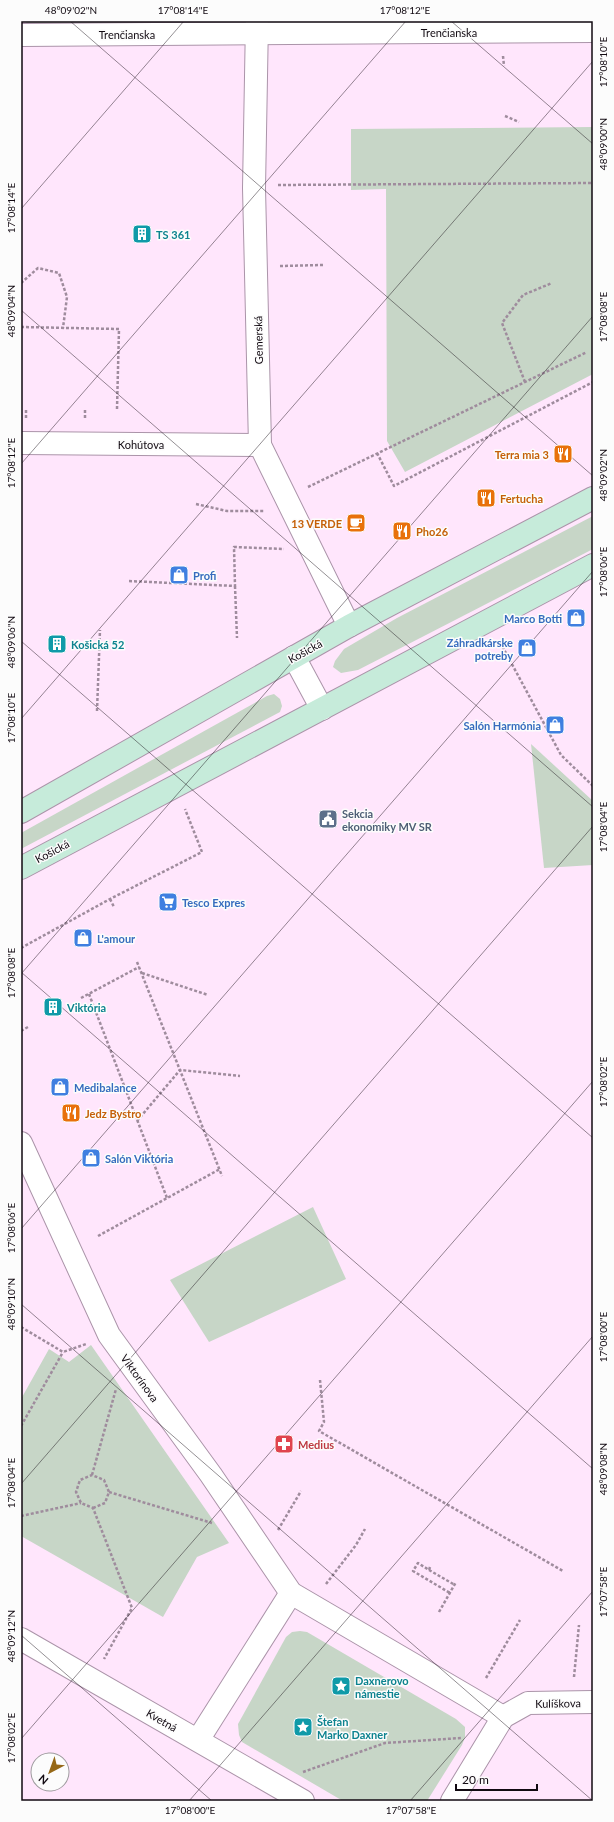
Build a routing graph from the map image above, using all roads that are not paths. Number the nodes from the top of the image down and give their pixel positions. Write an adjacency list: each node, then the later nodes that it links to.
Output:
1 (257, 27): 2 (street, Trenčianska); 3 (street, Trenčianska); 5 (street, Gemerská)
2 (593, 31)
3 (21, 35)
4 (21, 444): 5 (street, Kohútova)
5 (260, 445): 8 (street, Gemerská)
6 (593, 498): 8 (street, Košická)
7 (593, 565): 10 (street, Košická)
8 (349, 626): 9 (street, Košická)
9 (294, 657): 10 (street); 11 (street, Košická)
10 (322, 709): 12 (street, Košická)
11 (21, 812)
12 (21, 868)
13 (21, 1144): 14 (street, Viktorínova)
14 (291, 1593): 17 (street); 18 (street)
15 (21, 1639): 18 (street, Kvetná)
16 (593, 1702): 17 (street, Kulíškova)
17 (503, 1717): 20 (street)
18 (198, 1740): 19 (street, Kvetná)
19 (303, 1801)
20 (452, 1801)

